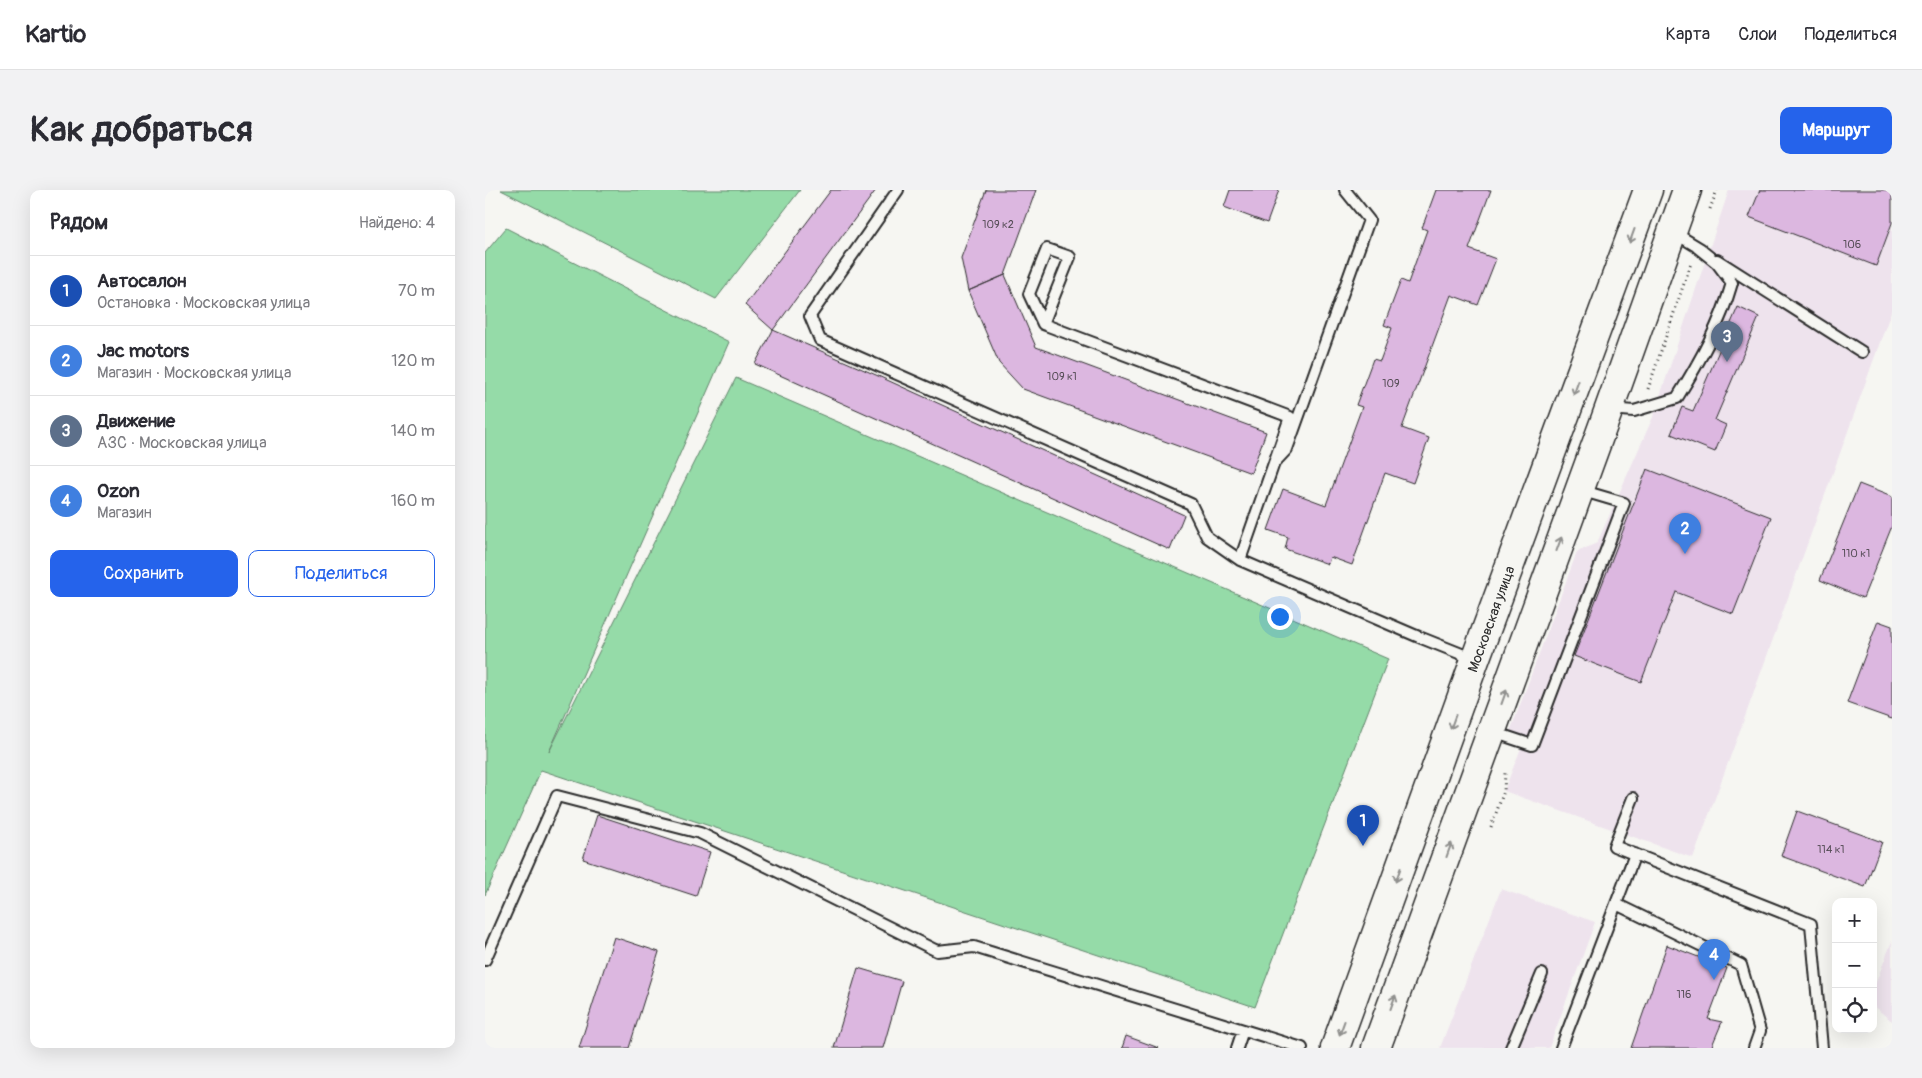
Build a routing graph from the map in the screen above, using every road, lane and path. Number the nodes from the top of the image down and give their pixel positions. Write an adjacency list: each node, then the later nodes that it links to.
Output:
1 (898, 190): 12 (lane)
2 (1345, 190): 10 (lane)
3 (1648, 190): 13 (main road, Московская улица, one-way to 13)
4 (1687, 190): 5 (main road)
5 (1671, 231): 6 (lane); 9 (main road)
6 (1697, 247): 8 (lane); 9 (lane)
7 (1043, 324): 7 (lane); 10 (lane)
8 (1862, 352)
9 (1609, 409): 11 (main road)
10 (1274, 463): 12 (lane)
11 (1579, 490): 14 (main road, one-way to 11); 14 (lane)
12 (1240, 560): 13 (lane)
13 (1475, 660): 23 (main road, Московская улица, one-way to 23)
14 (1492, 732): 24 (main road, one-way to 14)
15 (1633, 798): 16 (lane)
16 (1635, 854): 17 (lane); 28 (lane)
17 (1616, 904): 26 (lane); 27 (lane)
18 (485, 960): 20 (lane)
19 (1541, 974): 25 (lane)
20 (1243, 1030): 21 (lane); 22 (lane)
21 (1237, 1048)
22 (1302, 1048)
23 (1335, 1048)
24 (1376, 1048)
25 (1511, 1048)
26 (1561, 1048)
27 (1754, 1048)
28 (1822, 1048)

